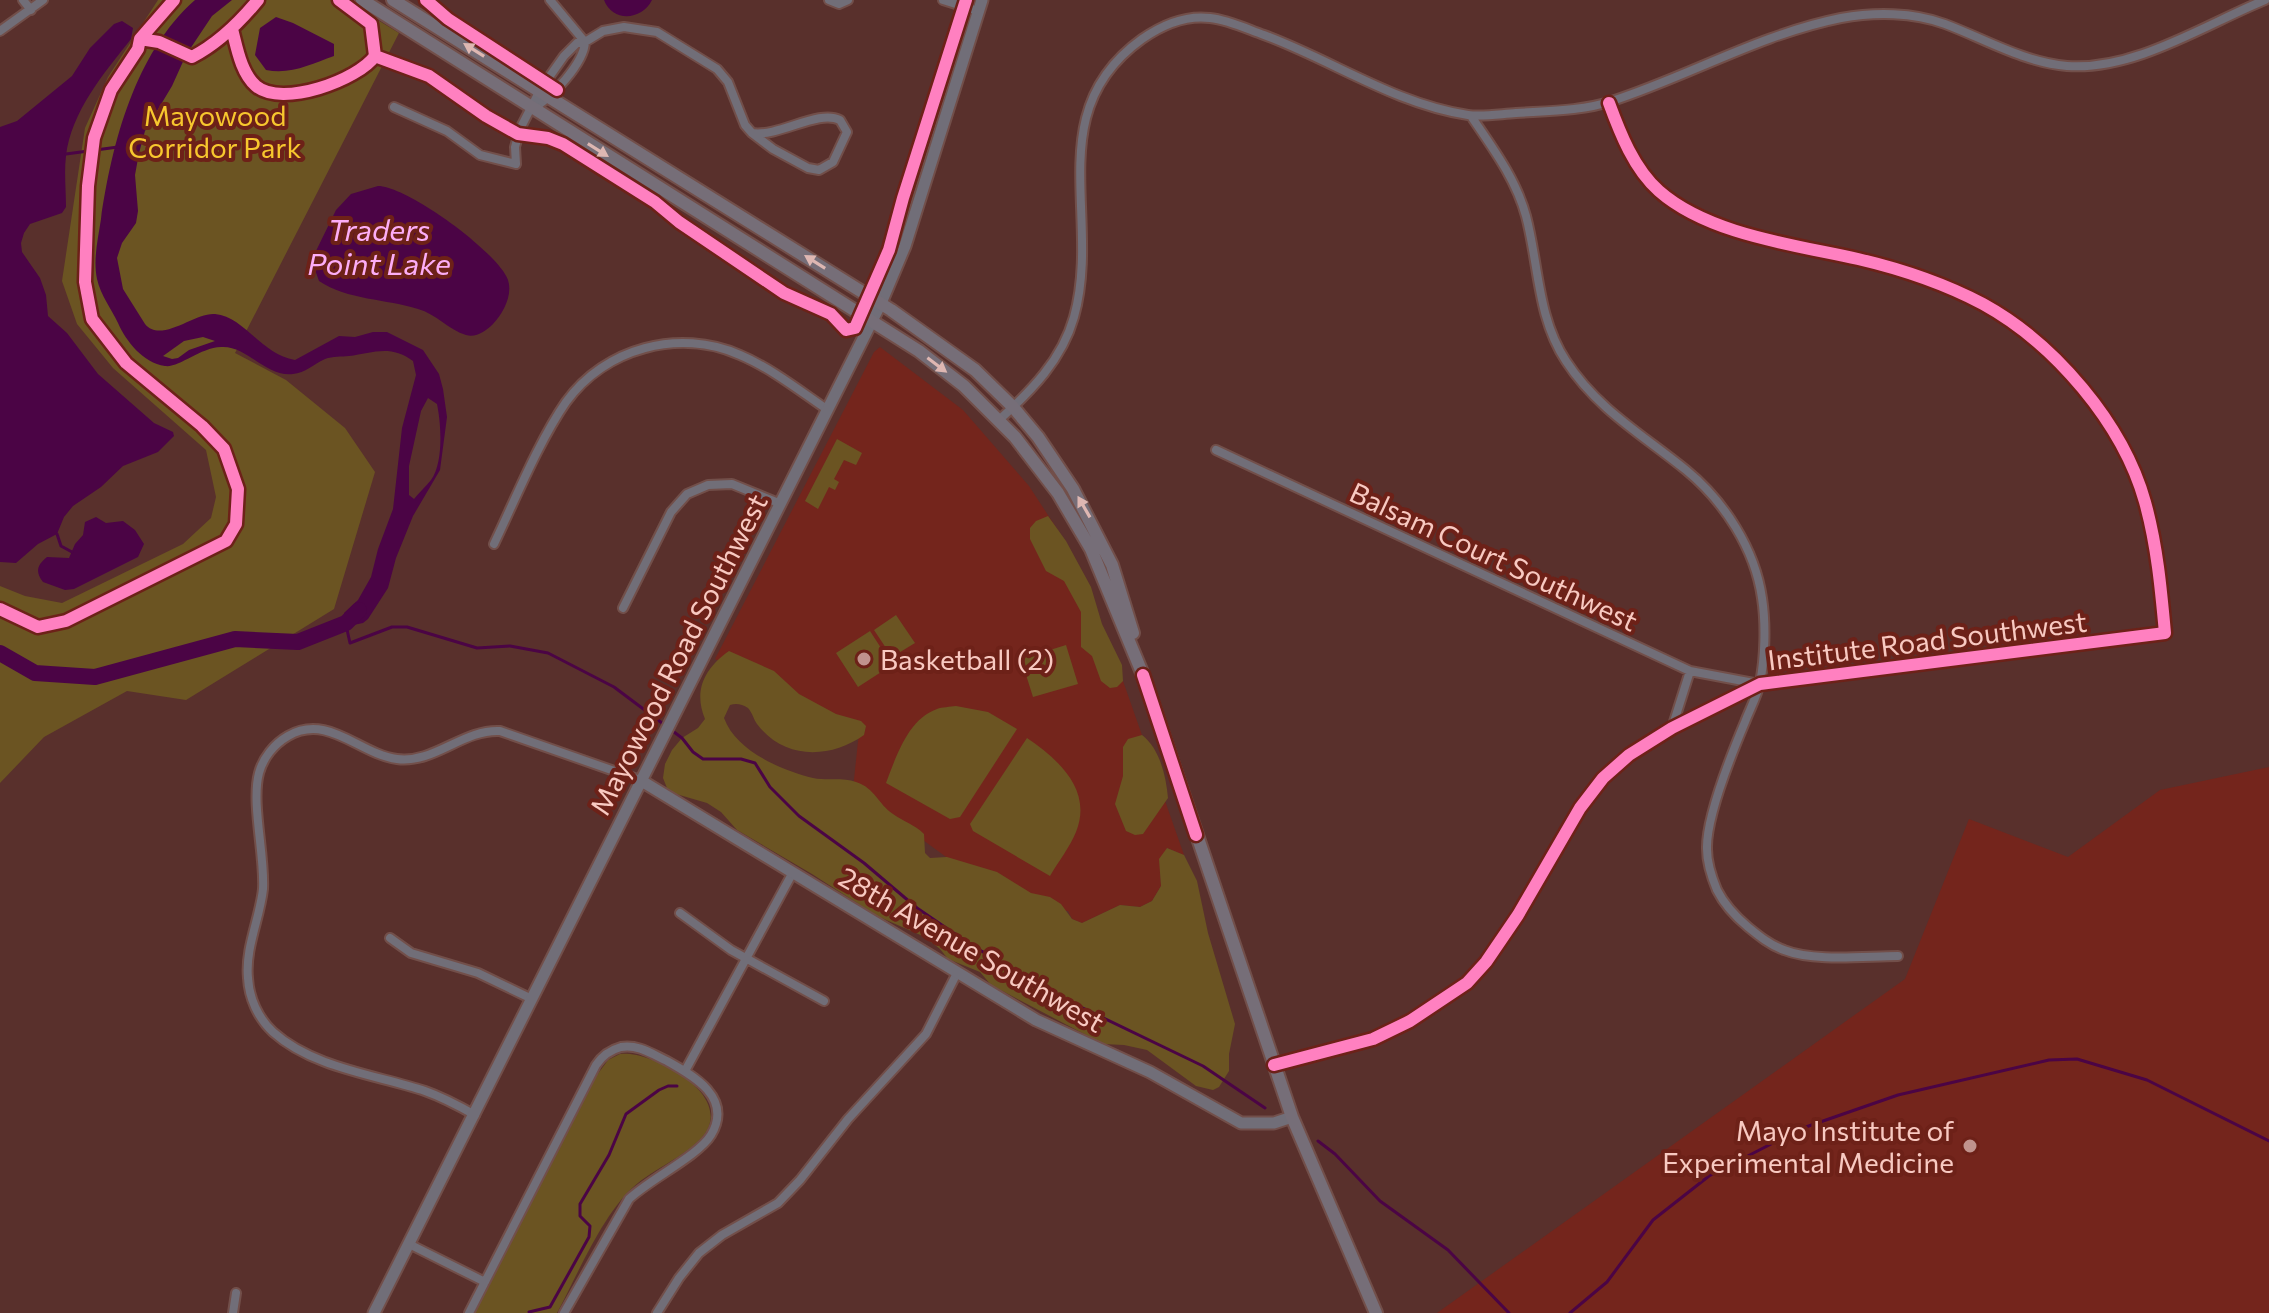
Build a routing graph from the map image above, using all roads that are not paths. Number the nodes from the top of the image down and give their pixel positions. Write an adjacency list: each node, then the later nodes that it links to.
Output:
1 (23, 0): 11 (street)
2 (43, 0): 11 (street)
3 (362, 0): 17 (main road)
4 (393, 0): 14 (main road, one-way to 4)
5 (550, 0): 13 (street)
6 (829, 0): 7 (street)
7 (848, 0)
8 (943, 0): 10 (street)
9 (2265, 0): 15 (street)
10 (980, 5): 20 (street, Mayowood Road Southwest)
11 (31, 10): 12 (street)
12 (0, 31)
13 (585, 42): 14 (street); 14 (street); 19 (street)
14 (546, 94): 17 (street); 20 (main road, one-way to 14)
15 (1609, 103): 18 (street); 31 (street, Institute Road Southwest)
16 (394, 107): 17 (street)
17 (532, 108): 21 (main road, one-way to 21)
18 (1471, 116): 22 (street); 31 (street)
19 (752, 133): 19 (street)
20 (881, 303): 21 (street, Mayowood Road Southwest); 22 (main road)
21 (872, 321): 23 (street, Mayowood Road Southwest); 24 (main road, one-way to 24)
22 (1013, 407): 24 (street); 30 (main road, one-way to 22)
23 (828, 410): 26 (street, Mayowood Road Southwest); 27 (street)
24 (999, 420): 30 (main road)
25 (1216, 450): 29 (street, Balsam Court Southwest)
26 (781, 504): 28 (street); 33 (street, Mayowood Road Southwest)
27 (494, 544)
28 (623, 608)
29 (1690, 671): 31 (street, Balsam Court Southwest); 32 (street)
30 (1143, 675): 42 (main road)
31 (1760, 684): 32 (street, Institute Road Southwest); 37 (street)
32 (1672, 728): 42 (street, Institute Road Southwest)
33 (640, 780): 34 (street, 28th Avenue Southwest); 40 (street, Mayowood Road Southwest); 44 (street)
34 (792, 874): 38 (street); 39 (street, 28th Avenue Southwest)
35 (680, 913): 38 (street)
36 (390, 938): 40 (street)
37 (1898, 956)
38 (747, 959): 41 (street); 43 (street)
39 (957, 973): 45 (street, 28th Avenue Southwest); 53 (street)
40 (532, 999): 44 (street, Mayowood Road Southwest)
41 (824, 1001)
42 (1274, 1065): 45 (main road)
43 (685, 1071): 47 (street); 52 (street)
44 (475, 1115): 46 (street, Mayowood Road Southwest)
45 (1292, 1117): 54 (main road)
46 (409, 1244): 47 (street); 50 (street, Mayowood Road Southwest)
47 (485, 1282): 51 (street)
48 (236, 1293): 49 (street)
49 (233, 1313)
50 (374, 1313)
51 (469, 1313)
52 (564, 1313)
53 (657, 1313)
54 (1376, 1313)

